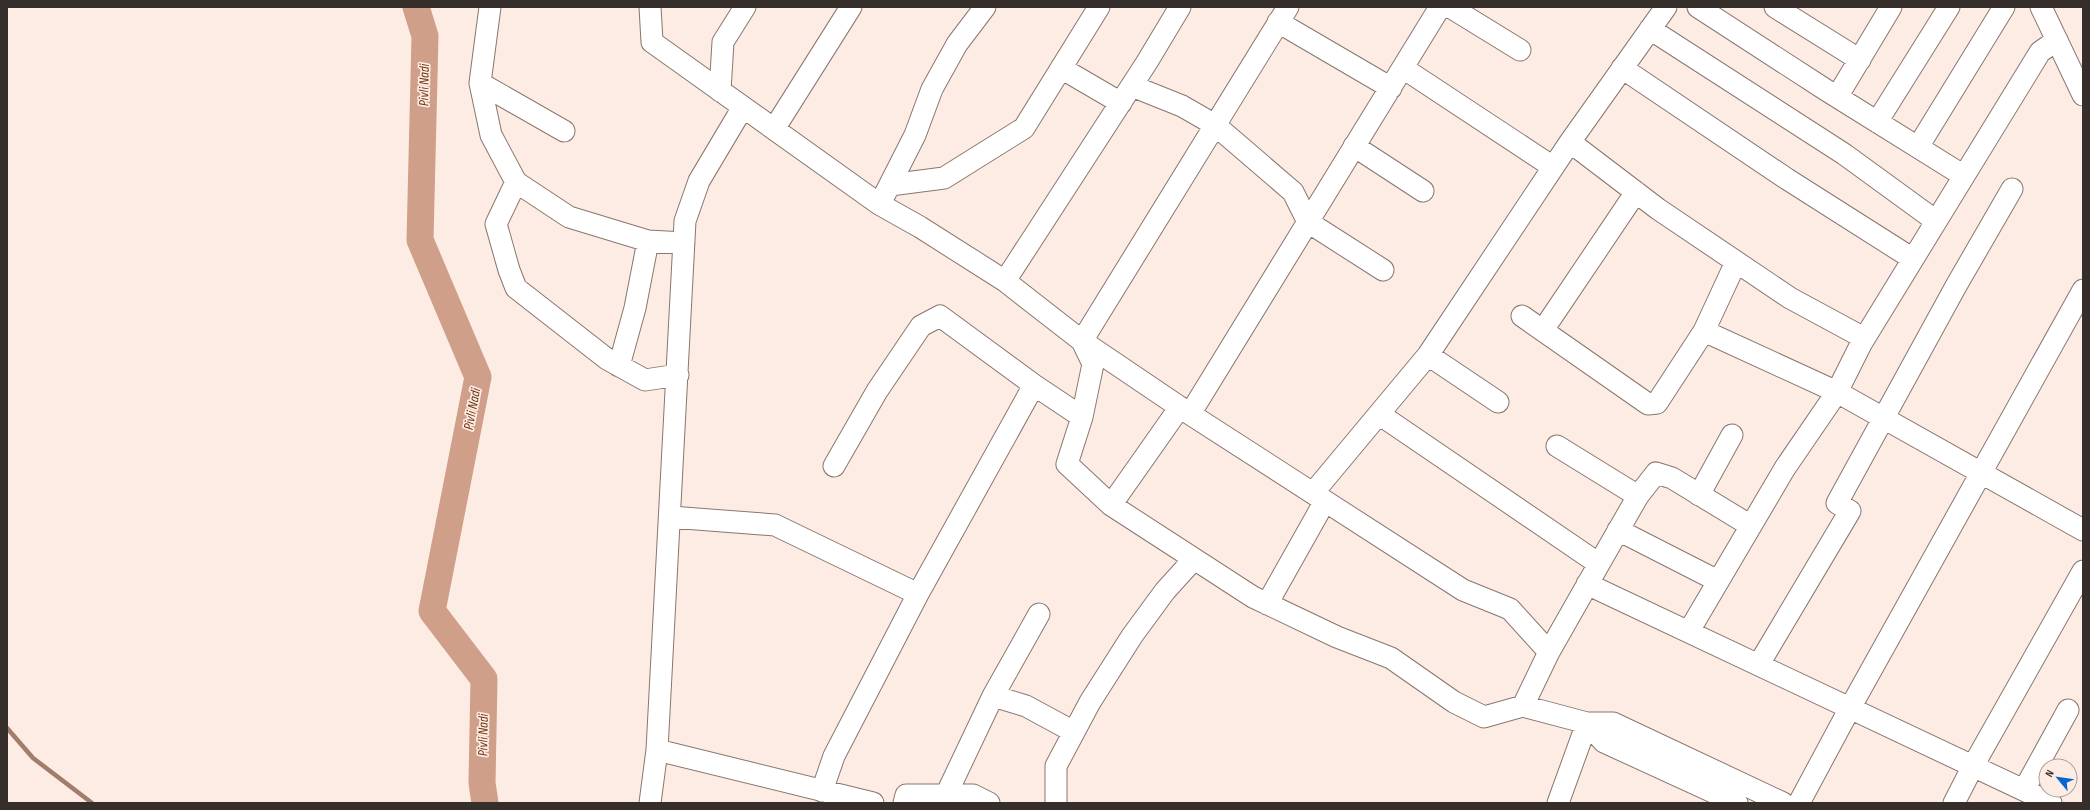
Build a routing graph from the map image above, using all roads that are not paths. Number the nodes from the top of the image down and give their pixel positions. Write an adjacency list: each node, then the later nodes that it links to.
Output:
1 (490, 7): 26 (street)
2 (650, 7): 28 (street)
3 (745, 7): 28 (street)
4 (851, 7): 35 (street)
5 (985, 7): 43 (street)
6 (1099, 7): 22 (street)
7 (1180, 7): 25 (street)
8 (1440, 7): 23 (street)
9 (1450, 7): 20 (street)
10 (1666, 7): 18 (street)
11 (1698, 7): 30 (street)
12 (1775, 7): 21 (street)
13 (1949, 7): 34 (street)
14 (2004, 7): 39 (street)
15 (2041, 7): 19 (street)
16 (1889, 8): 21 (street)
17 (1283, 15): 27 (street); 33 (street)
18 (1650, 29): 24 (street); 48 (street)
19 (2057, 40): 29 (street); 41 (street)
20 (1520, 50)
21 (1860, 60): 30 (street)
22 (1060, 68): 31 (street); 43 (street)
23 (1403, 68): 27 (street); 40 (street)
24 (1622, 68): 37 (street); 52 (street)
25 (1136, 79): 31 (street); 33 (street)
26 (480, 83): 36 (street); 42 (street)
27 (1391, 88): 38 (street)
28 (720, 91): 32 (street)
29 (2083, 95)
30 (1837, 97): 34 (street)
31 (1121, 103): 55 (street)
32 (743, 107): 35 (street); 51 (street)
33 (1219, 119): 49 (street); 61 (street)
34 (1877, 122): 39 (street)
35 (774, 130): 47 (street)
36 (564, 131)
37 (1570, 142): 40 (street); 46 (street)
38 (1354, 146): 45 (street); 49 (street)
39 (1918, 147): 41 (street)
40 (1553, 167): 62 (street)
41 (1964, 176): 48 (street)
42 (516, 182): 50 (street); 63 (street)
43 (890, 185): 47 (street)
44 (2012, 189): 71 (street)
45 (1422, 191)
46 (1636, 192): 53 (street); 58 (street)
47 (879, 204): 55 (street)
48 (1936, 221): 52 (street)
49 (1308, 222): 54 (street); 68 (street)
50 (648, 241): 51 (street); 63 (street)
51 (684, 243): 64 (street)
52 (1913, 259): 60 (street)
53 (1736, 262): 59 (street); 60 (street)
54 (1383, 270)
55 (1006, 281): 61 (street)
56 (2083, 290): 75 (street)
57 (1522, 316): 58 (street)
58 (1543, 330): 59 (street)
59 (1704, 331): 66 (street)
60 (1864, 338): 66 (street)
61 (1082, 341): 68 (street); 70 (street)
62 (1428, 355): 67 (street); 69 (street)
63 (620, 366): 64 (street)
64 (678, 375): 80 (street)
65 (1034, 384): 70 (street); 74 (street); 89 (street)
66 (1837, 392): 71 (street); 81 (street)
67 (1498, 402)
68 (1185, 410): 78 (street); 79 (street)
69 (1379, 414): 78 (street); 85 (street)
70 (1082, 417): 79 (street)
71 (1884, 420): 75 (street); 94 (street)
72 (1732, 435): 76 (street)
73 (1557, 446): 77 (street)
74 (834, 466)
75 (1980, 473): 83 (street); 97 (street)
76 (1699, 495): 77 (street); 81 (street)
77 (1638, 496): 82 (street)
78 (1319, 497): 90 (street); 93 (street)
79 (1111, 505): 84 (street)
80 (671, 517): 89 (street); 101 (street)
81 (1751, 526): 87 (street)
82 (1618, 530): 85 (street); 87 (street)
83 (2083, 530)
84 (1194, 559): 90 (street); 100 (street)
85 (1599, 564): 88 (street)
86 (2083, 571): 102 (street)
87 (1718, 581): 92 (street)
88 (1587, 584): 92 (street); 93 (street)
89 (918, 594): 104 (street)
90 (1267, 604): 96 (street)
91 (1038, 614): 95 (street)
92 (1689, 631): 94 (street)
93 (1549, 652): 96 (street)
94 (1759, 664): 97 (street)
95 (993, 696): 100 (street); 105 (street)
96 (1523, 706): 99 (street)
97 (1850, 708): 102 (street); 114 (street)
98 (2068, 710): 103 (street)
99 (1587, 723): 111 (street); 112 (street); 113 (street)
100 (1074, 732): 110 (street)
101 (657, 750): 104 (street); 106 (street)
102 (1973, 766): 103 (street); 115 (street)
103 (2024, 790): 116 (street)
104 (822, 791): 107 (street)
105 (946, 795): 108 (street); 109 (street)
106 (650, 803)
107 (873, 803)
108 (904, 803)
109 (989, 803)
110 (1055, 803)
111 (1558, 803)
112 (1737, 803)
113 (1783, 803)
114 (1799, 803)
115 (1954, 803)
116 (2051, 803)

